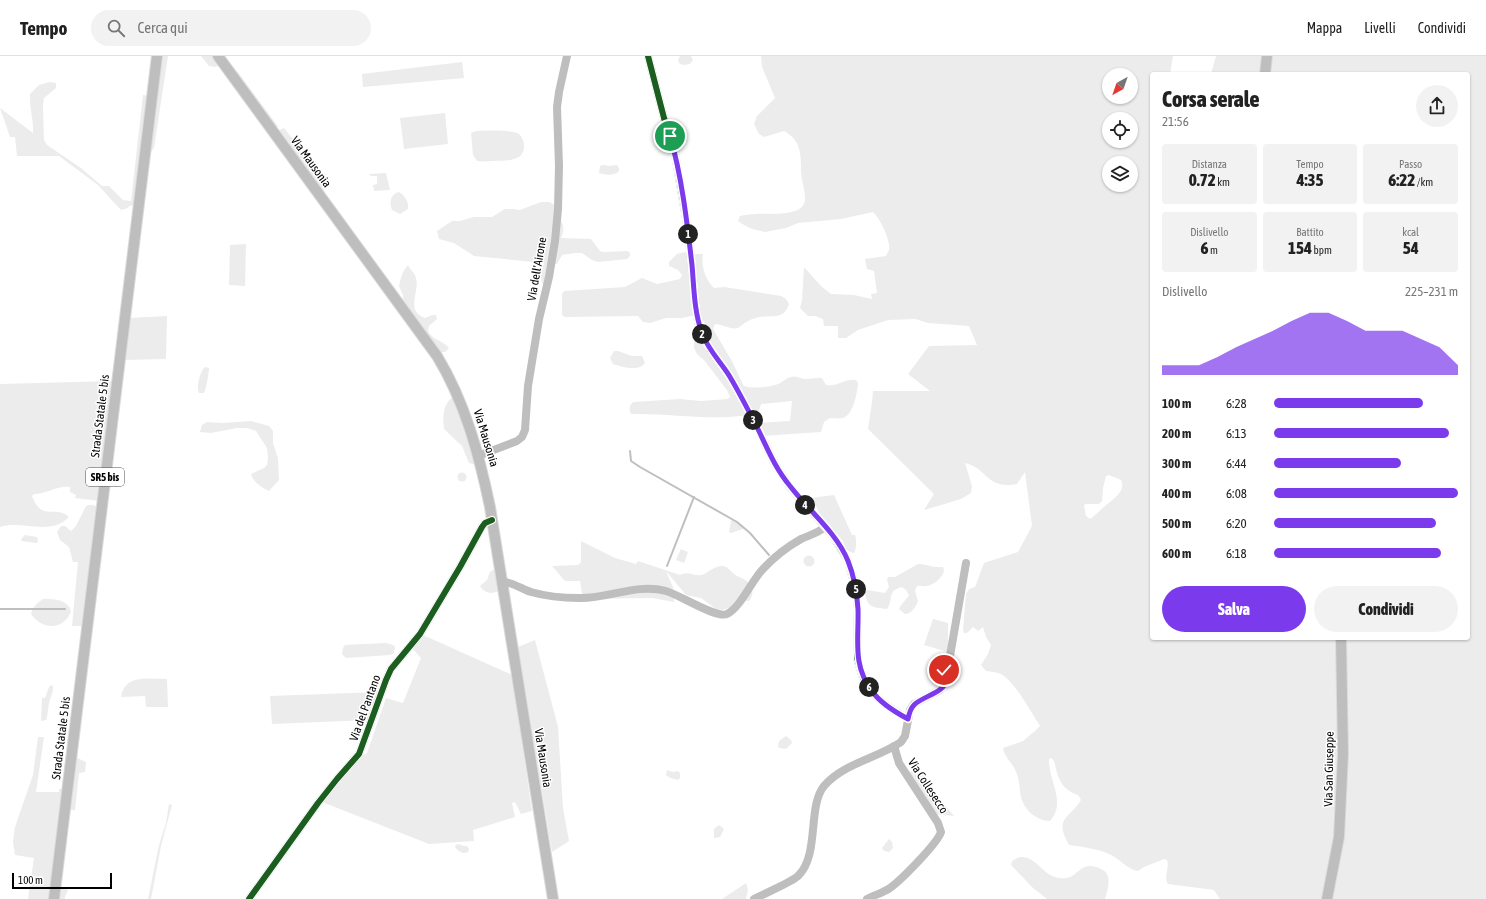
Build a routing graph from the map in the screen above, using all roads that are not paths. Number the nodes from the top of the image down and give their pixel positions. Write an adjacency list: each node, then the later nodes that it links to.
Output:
1 (157, 56): 15 (main road, Strada Statale 5 bis / SR5 bis)
2 (218, 56): 7 (main road, Via Mausonia)
3 (567, 56): 7 (street, Via dell'Airone)
4 (648, 56): 9 (street)
5 (1267, 56): 6 (main road)
6 (1265, 72)
7 (478, 456): 8 (main road, Via Mausonia)
8 (492, 520): 11 (main road, Via Mausonia); 16 (street, Via del Pantano)
9 (825, 527): 11 (street); 13 (street)
10 (966, 563): 13 (street)
11 (502, 582): 17 (main road, Via Mausonia)
12 (1342, 640): 20 (main road, Via San Giuseppe)
13 (908, 719): 14 (street)
14 (894, 746): 18 (street); 19 (street, Via Collesecco)
15 (54, 899)
16 (249, 899)
17 (553, 899)
18 (754, 899)
19 (867, 899)
20 (1327, 899)

